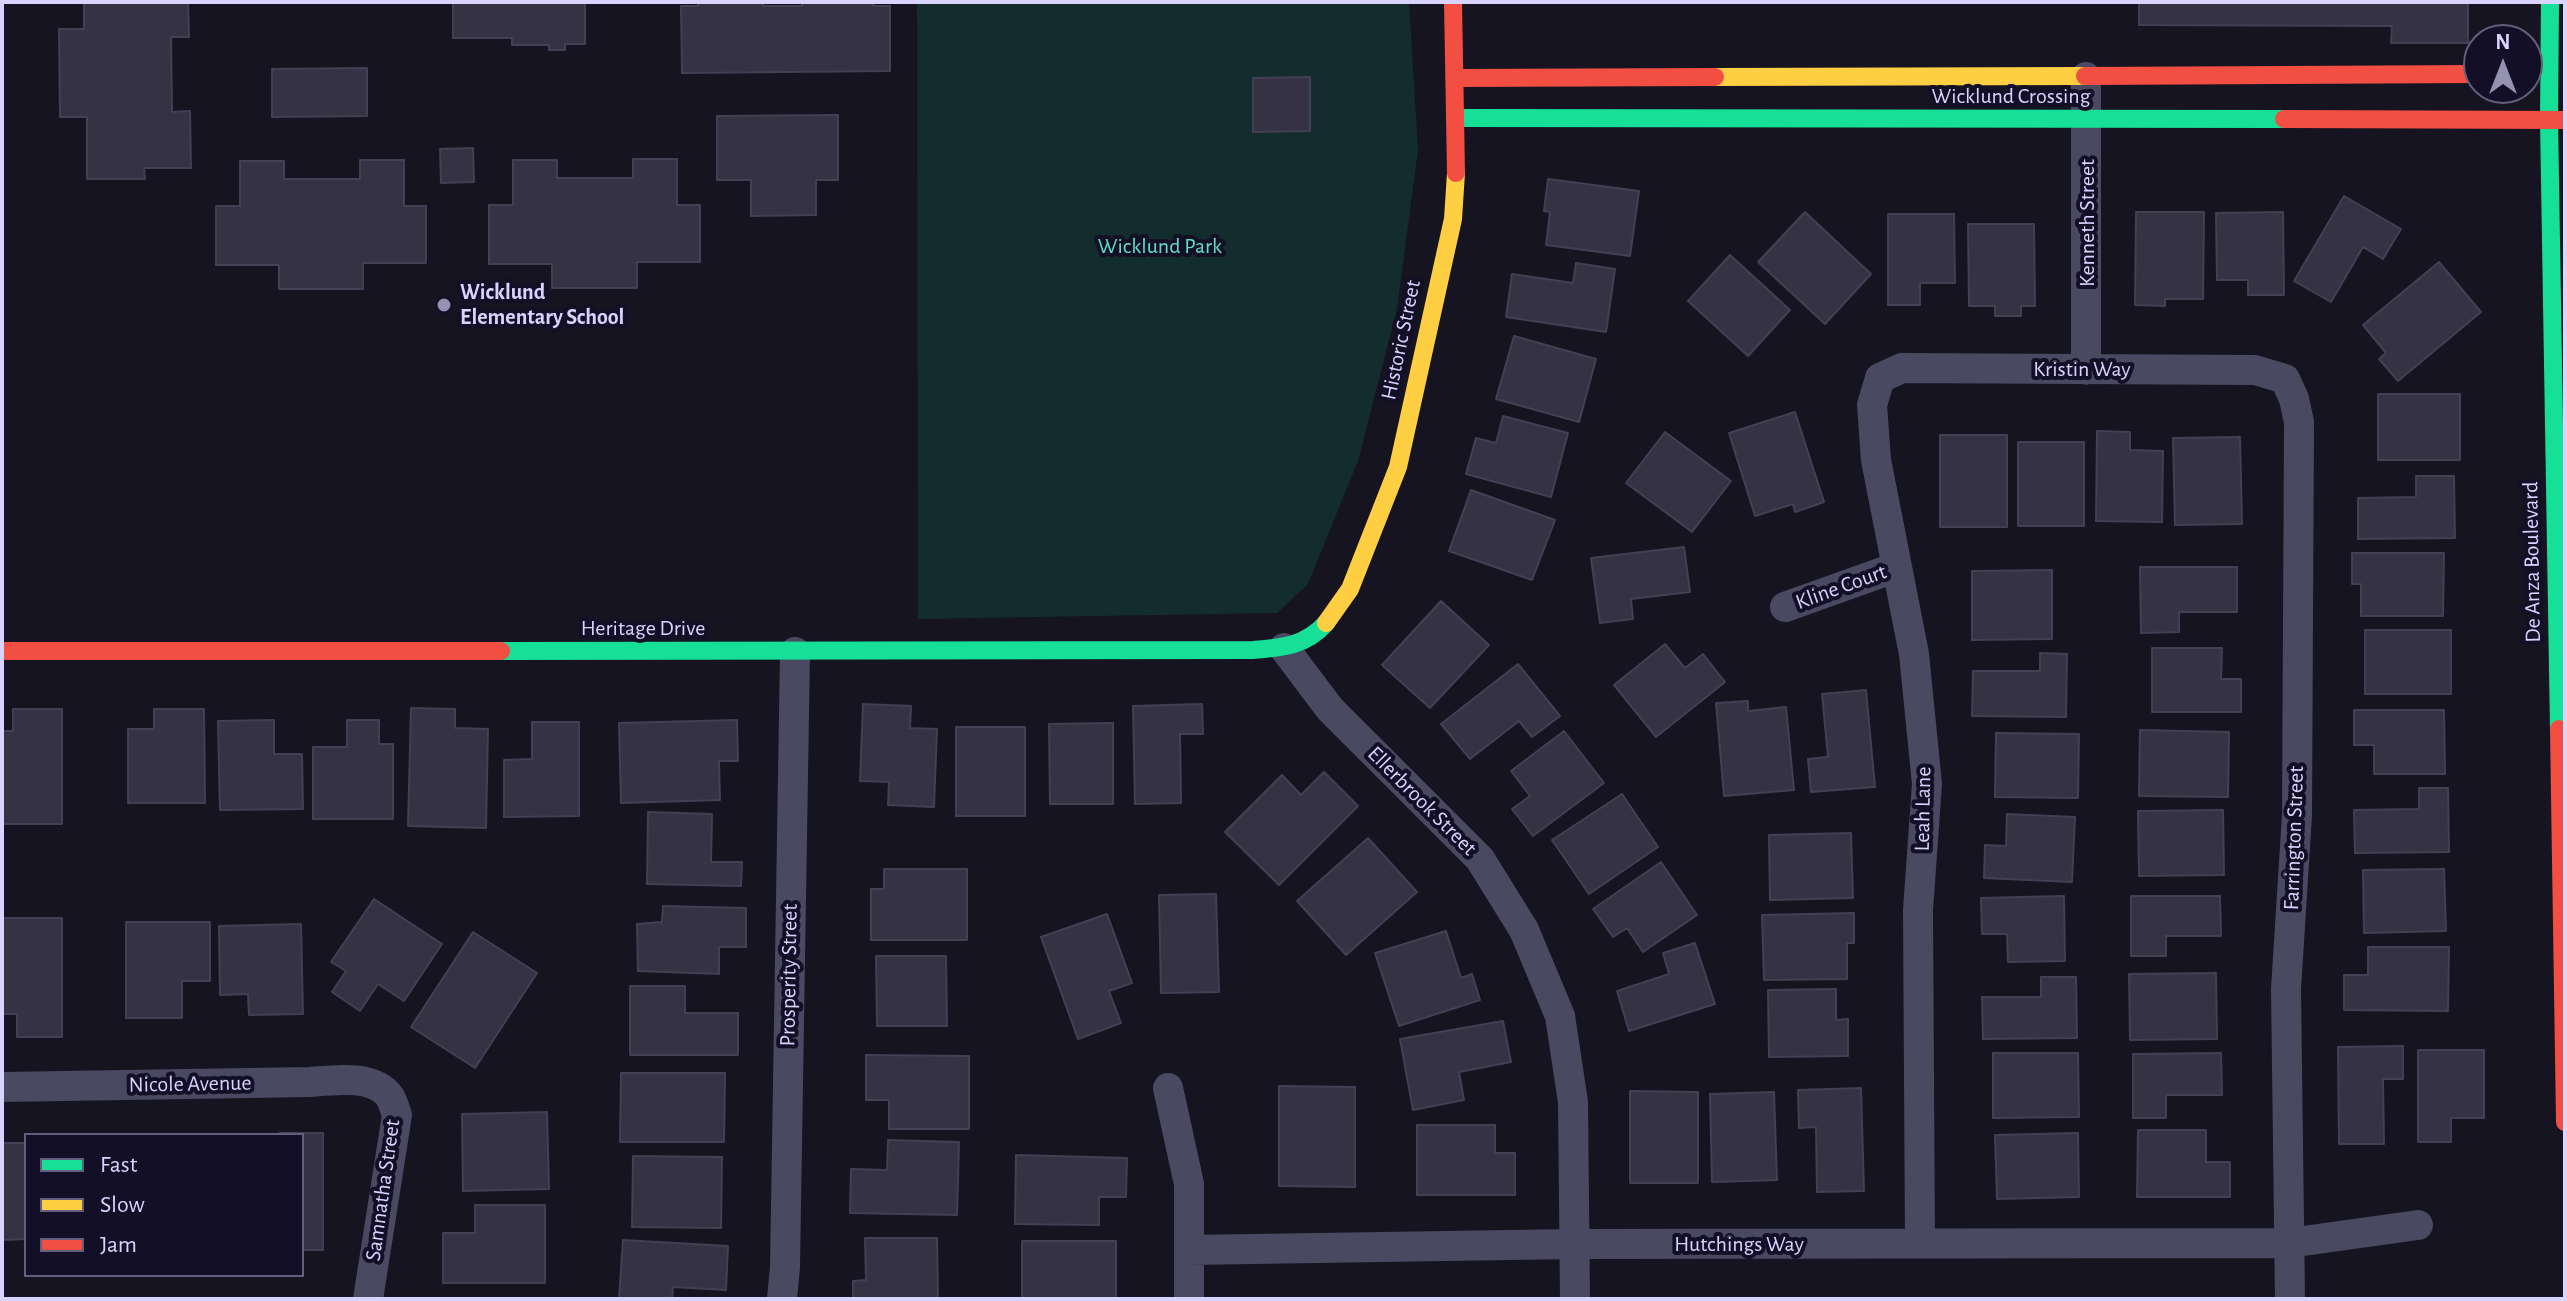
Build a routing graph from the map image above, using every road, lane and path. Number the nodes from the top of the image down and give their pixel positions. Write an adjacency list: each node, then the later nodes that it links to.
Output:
1 (1453, 2): 6 (street, Historic Street)
2 (2550, 2): 3 (street, De Anza Boulevard)
3 (2557, 73): 8 (street, De Anza Boulevard)
4 (2463, 74): 5 (street, Wicklund Crossing)
5 (2086, 77): 6 (street, Wicklund Crossing); 9 (street, Kenneth Street)
6 (1455, 78): 7 (street, Historic Street)
7 (1456, 118): 9 (street, Wicklund Crossing); 15 (street, Historic Street)
8 (2557, 119): 9 (street, Wicklund Crossing); 21 (street, De Anza Boulevard)
9 (2087, 120): 10 (street, Kenneth Street)
10 (2086, 370): 11 (street, Kristin Way); 12 (street, Kristin Way)
11 (1880, 378): 13 (street, Leah Lane)
12 (2285, 379): 23 (street, Farrington Street)
13 (1897, 567): 14 (street, Kline Court); 25 (street, Leah Lane)
14 (1785, 607)
15 (1284, 648): 17 (street, Heritage Drive); 24 (street, Ellerbrook Street)
16 (2, 651): 17 (street, Heritage Drive)
17 (795, 652): 28 (street, Prosperity Street)
18 (378, 1086): 19 (street, Nicole Avenue); 27 (street, Samnatha Street)
19 (2, 1087)
20 (1168, 1088): 26 (street)
21 (2565, 1122)
22 (2418, 1225): 23 (street, Hutchings Way)
23 (2289, 1243): 25 (street, Hutchings Way); 31 (street, Farrington Street)
24 (1574, 1244): 25 (street, Hutchings Way); 26 (street, Hutchings Way); 30 (street, Ellerbrook Street)
25 (1920, 1244)
26 (1189, 1250): 29 (street)
27 (368, 1299)
28 (782, 1299)
29 (1189, 1299)
30 (1575, 1299)
31 (2290, 1299)

